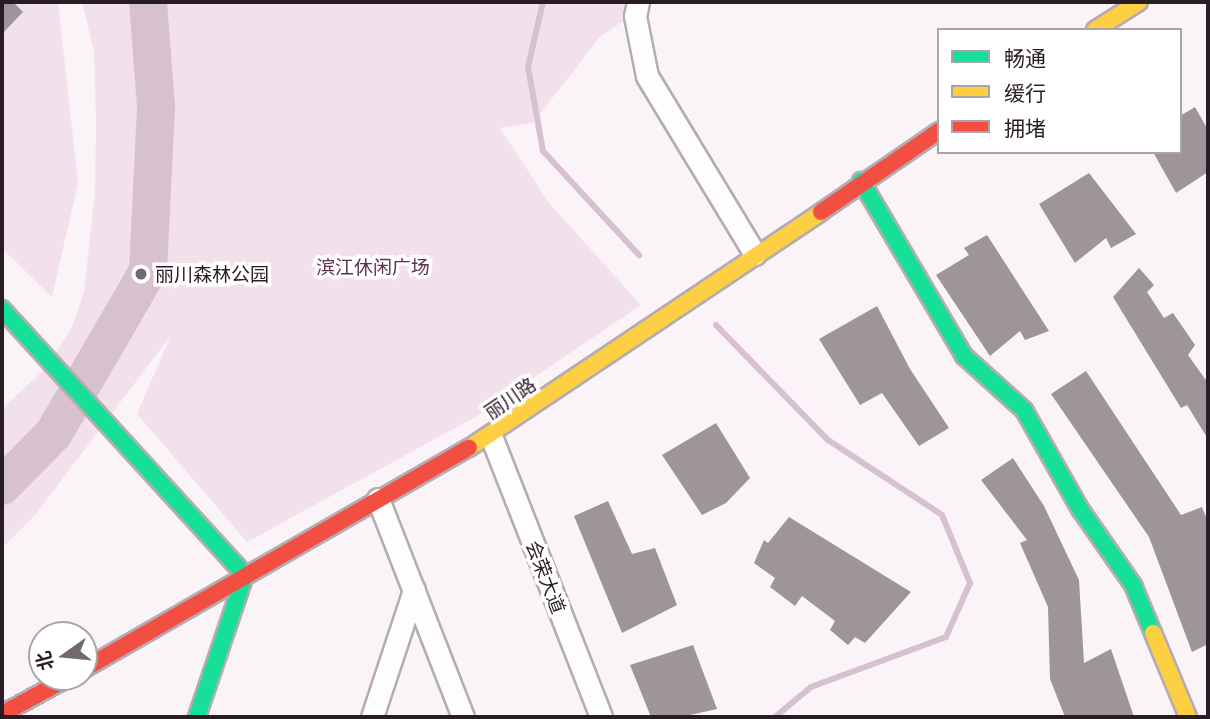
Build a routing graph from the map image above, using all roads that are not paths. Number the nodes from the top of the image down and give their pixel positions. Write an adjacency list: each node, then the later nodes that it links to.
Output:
1 (638, 2): 6 (street)
2 (1139, 2): 3 (main road)
3 (1098, 28)
4 (937, 132): 5 (main road, 丽川路)
5 (861, 181): 6 (main road, 丽川路); 20 (main road)
6 (755, 254): 8 (main road, 丽川路)
7 (2, 309): 10 (main road)
8 (491, 436): 9 (main road, 丽川路); 19 (street, 会荣大道)
9 (379, 499): 10 (main road, 丽川路); 11 (street)
10 (245, 575): 12 (main road, 丽川路); 16 (main road)
11 (414, 590): 17 (street); 18 (street)
12 (98, 661)
13 (44, 691): 15 (main road)
14 (1208, 712): 20 (street)
15 (2, 714)
16 (197, 717)
17 (372, 717)
18 (463, 717)
19 (601, 717)
20 (1190, 717)

